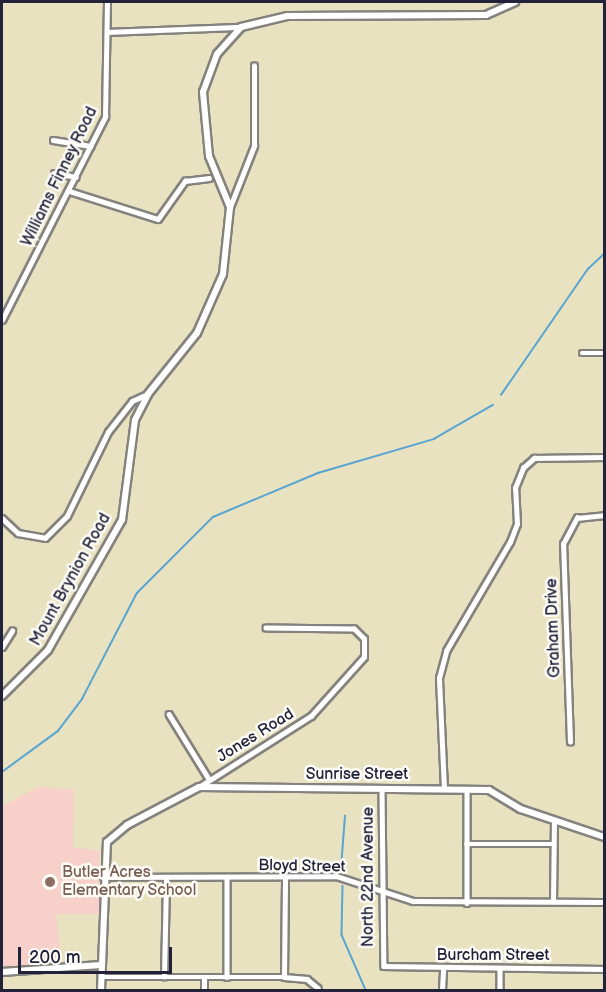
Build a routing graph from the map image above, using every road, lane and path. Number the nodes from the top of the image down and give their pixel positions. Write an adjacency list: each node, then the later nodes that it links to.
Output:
1 (107, 2): 4 (street, Williams Finney Road)
2 (515, 2): 3 (street)
3 (241, 27): 4 (street); 12 (street, Mount Brynion Road)
4 (108, 32): 7 (street, Williams Finney Road)
5 (254, 66): 12 (street)
6 (53, 140): 7 (street)
7 (91, 146): 9 (street, Williams Finney Road)
8 (54, 173): 9 (street)
9 (76, 177): 11 (street, Williams Finney Road)
10 (209, 178): 11 (street)
11 (69, 191): 13 (street, Williams Finney Road)
12 (230, 207): 16 (street, Mount Brynion Road)
13 (2, 320)
14 (582, 353): 15 (street)
15 (604, 353)
16 (148, 394): 19 (street); 23 (street, Mount Brynion Road)
17 (604, 457): 29 (street)
18 (604, 515): 25 (street, Graham Drive)
19 (2, 518)
20 (266, 628): 26 (street, Jones Road)
21 (12, 631): 22 (street)
22 (2, 647)
23 (2, 696)
24 (169, 714): 26 (street)
25 (570, 742)
26 (209, 779): 27 (street, Jones Road)
27 (199, 787): 28 (street, Sunrise Street); 35 (street)
28 (382, 789): 29 (street, Sunrise Street); 39 (street, North 22nd Avenue)
29 (444, 789): 30 (street, Sunrise Street)
30 (467, 789): 31 (street, Sunrise Street); 33 (street)
31 (554, 822): 32 (street, Sunrise Street); 34 (street)
32 (604, 837)
33 (466, 844): 34 (street); 42 (street)
34 (551, 844): 40 (street)
35 (103, 877): 37 (street, Bloyd Street); 43 (street)
36 (227, 877): 37 (street, Bloyd Street); 38 (street, Bloyd Street); 50 (street)
37 (166, 878): 52 (street)
38 (285, 878): 39 (street, Bloyd Street); 51 (street)
39 (381, 892): 42 (street, Bloyd Street); 44 (street, North 22nd Avenue)
40 (553, 902): 41 (street, Bloyd Street); 42 (street, Bloyd Street)
41 (604, 902)
42 (467, 903)
43 (101, 964): 48 (street); 49 (street)
44 (382, 964): 46 (street, Burcham Street)
45 (604, 969): 47 (street, Burcham Street)
46 (443, 970): 47 (street, Burcham Street); 57 (street)
47 (500, 970): 58 (street)
48 (2, 972)
49 (101, 977): 52 (street); 55 (street)
50 (227, 977): 51 (street); 53 (street)
51 (284, 977): 54 (street)
52 (164, 978): 53 (street)
53 (204, 978): 56 (street)
54 (318, 988)
55 (101, 990)
56 (204, 990)
57 (442, 990)
58 (500, 990)

